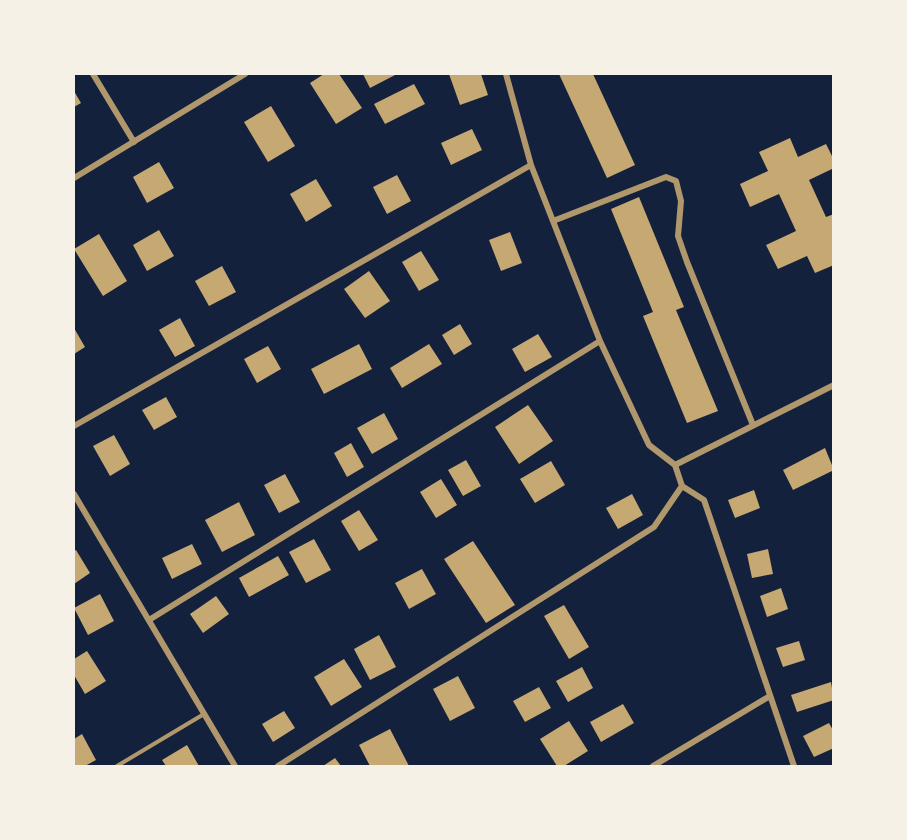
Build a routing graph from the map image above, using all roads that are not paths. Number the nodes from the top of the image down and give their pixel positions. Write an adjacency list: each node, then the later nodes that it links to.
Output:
1 (93, 74): 4 (street)
2 (245, 74): 4 (street)
3 (506, 74): 5 (street)
4 (134, 142): 6 (street)
5 (531, 165): 7 (street); 11 (street)
6 (74, 178)
7 (553, 221): 8 (street); 10 (street)
8 (600, 340): 12 (street); 15 (street)
9 (834, 385): 10 (street)
10 (753, 425): 12 (street)
11 (74, 426)
12 (675, 465): 13 (street)
13 (682, 486): 16 (street); 20 (street)
14 (74, 494): 15 (street)
15 (149, 620): 17 (street)
16 (770, 696): 21 (street); 22 (street)
17 (204, 714): 18 (lane); 19 (street)
18 (117, 766)
19 (235, 766)
20 (278, 766)
21 (653, 766)
22 (794, 766)

